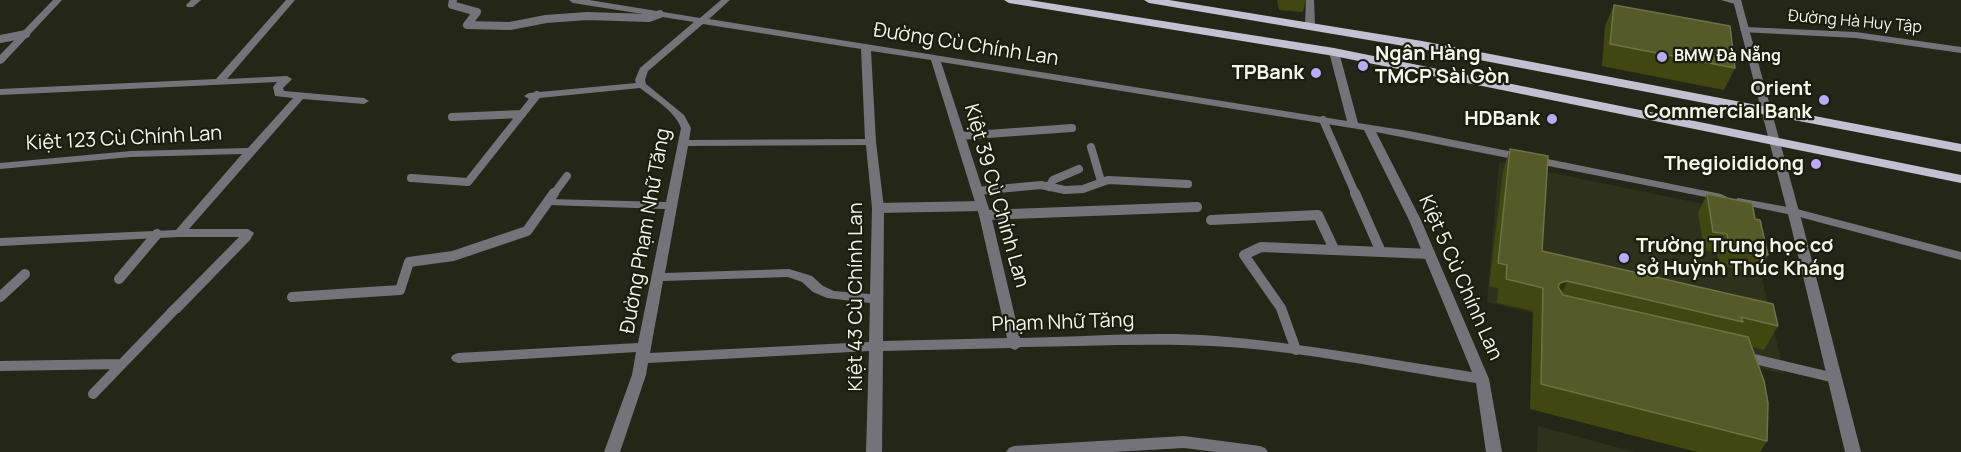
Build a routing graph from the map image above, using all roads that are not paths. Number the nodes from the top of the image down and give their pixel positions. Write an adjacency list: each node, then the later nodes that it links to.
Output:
1 (58, 0): 15 (street)
2 (291, 0): 22 (street)
3 (453, 0): 11 (lane)
4 (573, 0): 11 (street, Đường Cù Chính Lan)
5 (726, 0): 12 (street)
6 (1009, 0): 19 (main road)
7 (1149, 0): 13 (main road)
8 (1310, 0): 13 (street)
9 (1725, 0): 10 (street)
10 (1737, 1): 14 (street)
11 (660, 14): 12 (street, Đường Cù Chính Lan)
12 (700, 21): 17 (street, Đường Cù Chính Lan); 23 (street)
13 (1310, 25): 28 (main road)
14 (1745, 30): 18 (street, Đường Hà Huy Tập); 28 (street)
15 (26, 34): 16 (lane); 21 (street)
16 (0, 39)
17 (866, 48): 20 (street, Đường Cù Chính Lan); 37 (street, Kiệt 43 Cù Chính Lan)
18 (1961, 50)
19 (1334, 52): 32 (street); 36 (main road)
20 (935, 59): 31 (street, Đường Cù Chính Lan); 35 (street, Kiệt 39 Cù Chính Lan)
21 (0, 61)
22 (219, 82): 24 (street); 26 (street)
23 (642, 85): 25 (street); 38 (street, Đường Phạm Nhữ Tăng)
24 (0, 92)
25 (533, 95): 29 (lane)
26 (299, 97): 27 (street); 41 (street)
27 (364, 101)
28 (1766, 110): 36 (street); 40 (main road)
29 (522, 114): 30 (lane); 45 (lane)
30 (452, 117)
31 (1323, 120): 32 (street, Đường Cù Chính Lan); 62 (lane)
32 (1353, 125): 34 (street, Đường Cù Chính Lan)
33 (1072, 128): 35 (lane)
34 (1368, 128): 56 (street, Đường Cù Chính Lan); 63 (street, Kiệt 5 Cù Chính Lan)
35 (960, 136): 50 (street, Kiệt 39 Cù Chính Lan)
36 (1774, 141): 46 (main road); 56 (street)
37 (871, 142): 38 (street); 54 (street, Kiệt 43 Cù Chính Lan)
38 (684, 143): 52 (street, Đường Phạm Nhữ Tăng)
39 (1091, 147): 47 (lane)
40 (1961, 148)
41 (251, 151): 42 (street, Kiệt 123 Cù Chính Lan); 58 (street)
42 (0, 166)
43 (1079, 169): 49 (lane)
44 (567, 176): 51 (lane)
45 (411, 178)
46 (1961, 179)
47 (1101, 181): 48 (lane); 49 (lane)
48 (1188, 184)
49 (1049, 187): 50 (lane)
50 (977, 191): 55 (street, Kiệt 39 Cù Chính Lan)
51 (549, 202): 52 (street); 69 (lane)
52 (672, 206): 66 (street, Đường Phạm Nhữ Tăng)
53 (1197, 207): 55 (lane)
54 (878, 208): 55 (lane); 70 (street, Kiệt 43 Cù Chính Lan)
55 (983, 210): 72 (street, Kiệt 39 Cù Chính Lan)
56 (1793, 212): 64 (street, Đường Cù Chính Lan); 80 (street)
57 (1211, 220): 61 (lane)
58 (179, 233): 59 (street); 71 (street)
59 (157, 234): 60 (street); 67 (lane)
60 (0, 242)
61 (1334, 249): 62 (lane); 74 (lane)
62 (1381, 252): 63 (lane)
63 (1430, 254): 81 (street, Kiệt 5 Cù Chính Lan)
64 (1961, 256)
65 (25, 274): 68 (lane)
66 (658, 278): 70 (street); 75 (street, Đường Phạm Nhữ Tăng)
67 (119, 279)
68 (0, 297)
69 (292, 297)
70 (877, 299): 73 (street, Kiệt 43 Cù Chính Lan)
71 (174, 310): 78 (lane)
72 (1015, 345): 73 (street, Phạm Nhữ Tăng); 74 (street, Phạm Nhữ Tăng)
73 (876, 346): 75 (street, Phạm Nhữ Tăng); 84 (street, Kiệt 43 Cù Chính Lan)
74 (1296, 350): 81 (street, Phạm Nhữ Tăng)
75 (643, 352): 77 (street, Phạm Nhữ Tăng); 83 (street, Đường Phạm Nhữ Tăng)
76 (1740, 356): 80 (lane)
77 (458, 358)
78 (122, 364): 79 (lane); 82 (lane)
79 (0, 366)
80 (1834, 378): 88 (street)
81 (1482, 379): 87 (street, Kiệt 5 Cù Chính Lan)
82 (93, 394)
83 (612, 452)
84 (874, 452)
85 (1014, 452): 86 (street)
86 (1260, 452)
87 (1494, 452)
88 (1853, 452)

